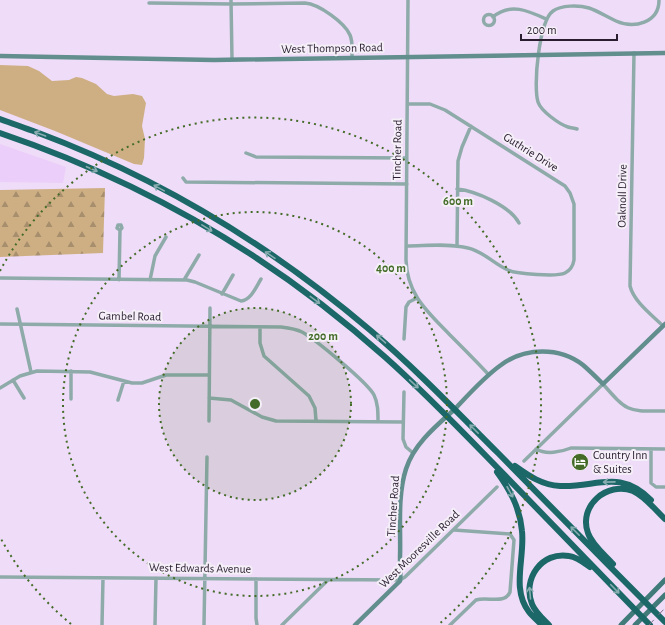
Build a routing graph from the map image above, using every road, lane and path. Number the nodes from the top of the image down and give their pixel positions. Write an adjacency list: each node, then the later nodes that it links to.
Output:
1 (408, 0): 11 (street, Tincher Road)
2 (659, 0): 6 (street)
3 (231, 2): 4 (street); 12 (street); 13 (street)
4 (149, 3)
5 (493, 17): 6 (street)
6 (546, 19): 9 (street)
7 (634, 53): 8 (main road, West Thompson Road); 9 (main road, West Thompson Road); 42 (street, Oaknoll Drive)
8 (665, 53)
9 (538, 54): 11 (main road, West Thompson Road); 17 (street)
10 (0, 56): 13 (main road, West Thompson Road)
11 (409, 56): 12 (main road, West Thompson Road); 14 (street, Tincher Road)
12 (352, 57): 13 (main road, West Thompson Road)
13 (232, 59)
14 (408, 104): 16 (street, Guthrie Drive); 20 (street, Tincher Road)
15 (0, 119): 69 (highway, one-way to 15)
16 (471, 126): 23 (street); 28 (street, Guthrie Drive)
17 (577, 129)
18 (0, 133): 70 (highway, one-way to 70)
19 (246, 153): 20 (street)
20 (407, 158): 22 (street, Tincher Road)
21 (183, 178): 22 (street)
22 (407, 184): 27 (street, Tincher Road)
23 (457, 189): 24 (street); 28 (street)
24 (520, 223)
25 (120, 230): 33 (street)
26 (166, 237): 34 (street)
27 (406, 246): 28 (street); 37 (street, Tincher Road)
28 (457, 246)
29 (199, 255): 35 (street)
30 (233, 275): 36 (street)
31 (0, 278): 33 (street)
32 (261, 279): 36 (street)
33 (119, 280): 34 (street)
34 (150, 280): 35 (street)
35 (184, 280): 36 (street)
36 (222, 294)
37 (417, 298): 45 (street); 49 (street, Tincher Road)
38 (210, 308): 43 (street)
39 (17, 309): 41 (street)
40 (0, 324): 41 (street, Gambel Road)
41 (21, 324): 43 (street, Gambel Road); 47 (street)
42 (664, 325): 52 (main road)
43 (210, 327): 44 (street, Gambel Road); 48 (street)
44 (260, 327): 61 (street); 62 (street, Gambel Road)
45 (404, 339)
46 (71, 371): 47 (street); 51 (street); 57 (street)
47 (31, 372): 50 (street)
48 (209, 375): 51 (street); 56 (street)
49 (489, 375): 52 (main road, Tincher Road); 67 (main road, Tincher Road)
50 (13, 380): 53 (street); 55 (street)
51 (124, 381): 58 (street)
52 (603, 384): 59 (street); 64 (street)
53 (0, 388)
54 (404, 392): 63 (street)
55 (24, 398)
56 (209, 398): 60 (street); 61 (street)
57 (71, 399)
58 (118, 400)
59 (665, 411)
60 (208, 421)
61 (316, 421): 62 (street)
62 (378, 422): 63 (street)
63 (403, 422): 67 (street)
64 (536, 449): 65 (street); 71 (street)
65 (651, 449): 66 (street); 73 (street)
66 (665, 449)
67 (413, 453): 84 (main road, Tincher Road)
68 (206, 457): 81 (street)
69 (502, 457): 74 (highway, one-way to 69); 86 (highway, one-way to 69)
70 (489, 459): 77 (highway); 96 (highway, one-way to 96)
71 (524, 461)
72 (497, 487): 76 (street, West Mooresville Road)
73 (665, 487)
74 (665, 514)
75 (665, 519): 86 (highway)
76 (454, 530): 84 (street, West Mooresville Road); 89 (street)
77 (603, 576): 97 (highway, one-way to 77); 100 (highway, one-way to 100)
78 (0, 577): 79 (street, West Edwards Avenue)
79 (103, 578): 80 (street, West Edwards Avenue); 90 (street)
80 (156, 578): 81 (street, West Edwards Avenue); 91 (street)
81 (205, 578): 82 (street, West Edwards Avenue); 92 (street)
82 (256, 579): 83 (street, West Edwards Avenue); 93 (street)
83 (329, 579): 84 (street, West Edwards Avenue); 94 (street)
84 (400, 580): 95 (main road, West Mooresville Road)
85 (665, 580): 98 (main road)
86 (634, 591): 88 (highway)
87 (665, 595): 99 (main road)
88 (665, 622)
89 (453, 624)
90 (102, 625)
91 (155, 625)
92 (204, 625)
93 (257, 625)
94 (282, 625)
95 (356, 625)
96 (542, 625)
97 (549, 625)
98 (621, 625)
99 (635, 625)
100 (650, 625)

